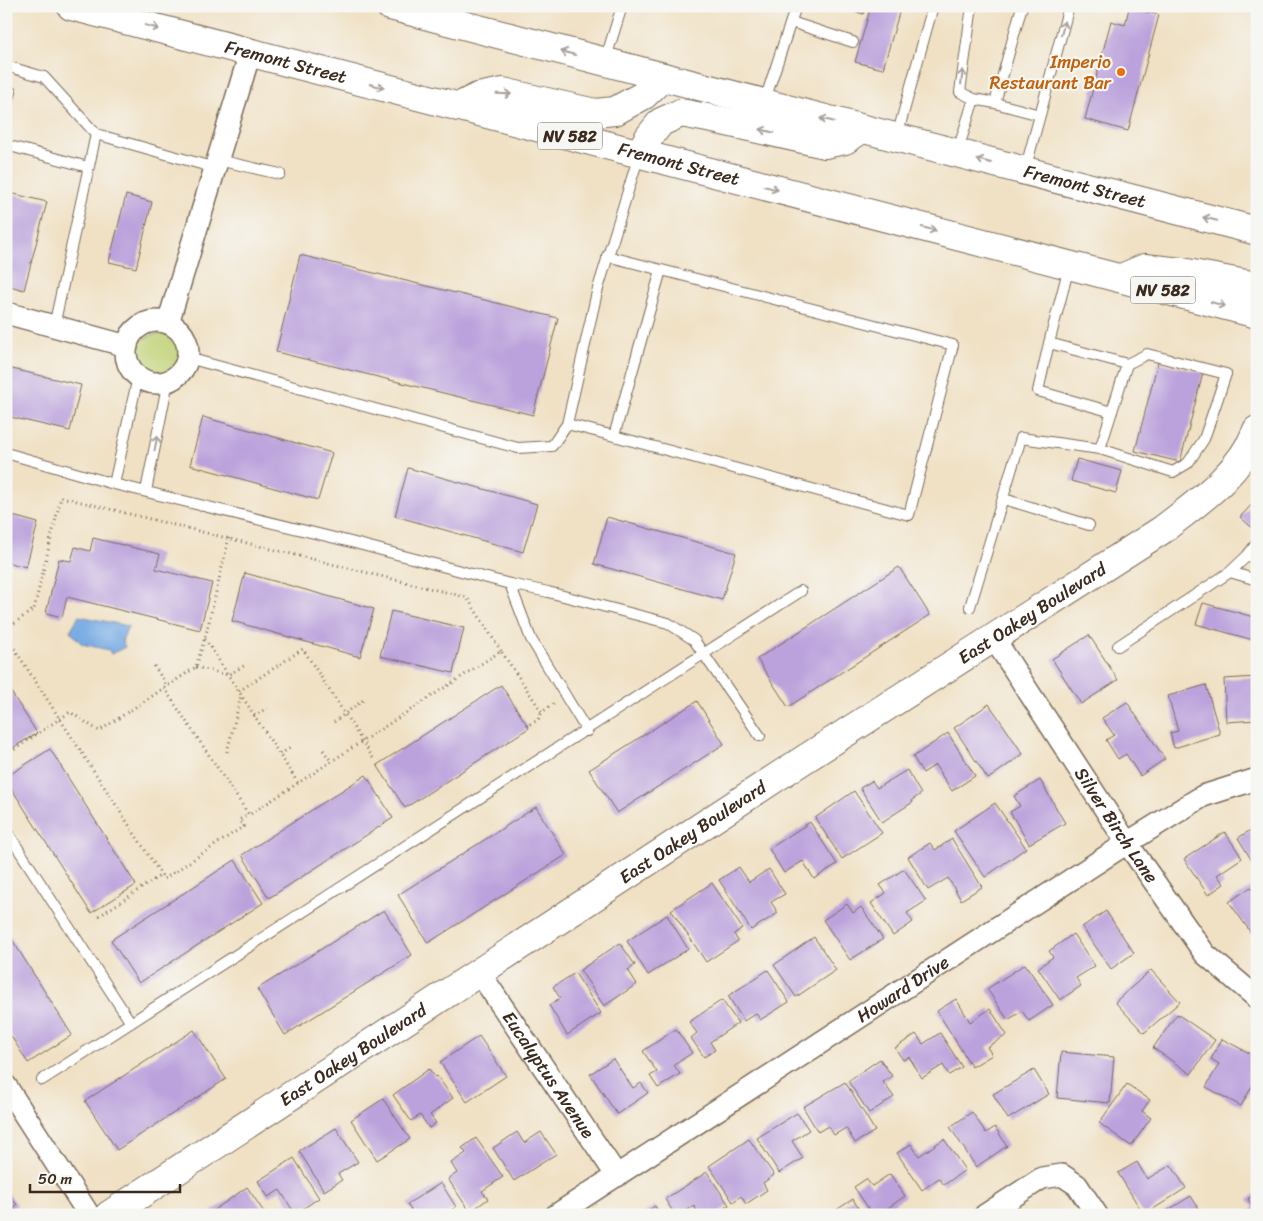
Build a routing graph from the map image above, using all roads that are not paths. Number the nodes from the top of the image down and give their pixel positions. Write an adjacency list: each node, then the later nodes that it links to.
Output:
1 (71, 6): 11 (main road, Fremont Street / NV 582, one-way to 11)
2 (390, 6): 12 (main road, Fremont Street, one-way to 2)
3 (622, 6): 12 (lane)
4 (796, 6): 9 (lane)
5 (933, 6): 22 (lane)
6 (972, 6): 15 (lane, one-way to 6)
7 (1022, 6): 16 (lane)
8 (1069, 6): 19 (lane, one-way to 8)
9 (791, 22): 10 (lane); 17 (lane)
10 (853, 42)
11 (250, 53): 18 (main road, Fremont Street / NV 582, one-way to 18); 26 (street)
12 (605, 62): 14 (main road, Fremont Street)
13 (6, 66): 21 (lane)
14 (663, 77): 17 (main road, Fremont Street); 18 (main road, one-way to 14)
15 (974, 99): 16 (lane); 25 (lane)
16 (995, 103): 19 (lane)
17 (764, 104): 20 (main road, Fremont Street, one-way to 17)
18 (458, 107): 24 (main road, Fremont Street / NV 582)
19 (1040, 115): 28 (lane)
20 (862, 129): 22 (main road, Fremont Street); 24 (main road, one-way to 24)
21 (96, 134): 26 (lane); 27 (lane)
22 (897, 137): 25 (main road, Fremont Street)
23 (6, 146): 27 (lane)
24 (639, 154): 31 (lane); 32 (main road, Fremont Street / NV 582, one-way to 32)
25 (956, 154): 28 (main road, Fremont Street, one-way to 25)
26 (216, 164): 29 (lane); 38 (street)
27 (88, 167): 39 (lane)
28 (1025, 171): 30 (main road, Fremont Street, one-way to 28)
29 (280, 174)
30 (1257, 231)
31 (607, 256): 33 (lane); 47 (lane)
32 (1070, 266): 34 (main road, Fremont Street / NV 582); 40 (lane)
33 (661, 270): 49 (lane); 49 (lane)
34 (1120, 279): 35 (main road); 37 (main road, Fremont Street / NV 582, one-way to 37)
35 (1257, 286)
36 (6, 313): 39 (street)
37 (1257, 314)
38 (168, 323): 41 (street); 42 (street)
39 (54, 326): 41 (street)
40 (1049, 343): 43 (lane); 46 (lane)
41 (127, 346): 44 (street)
42 (188, 358): 45 (street); 47 (lane)
43 (1127, 364): 46 (lane); 50 (lane)
44 (138, 377): 45 (street); 53 (lane)
45 (168, 381): 54 (lane, one-way to 45)
46 (1112, 412): 50 (lane)
47 (567, 424): 49 (lane)
48 (1257, 430): 52 (main road, East Oakey Boulevard)
49 (614, 436)
50 (1100, 449): 55 (lane)
51 (6, 453): 53 (lane)
52 (1248, 464): 63 (main road, East Oakey Boulevard)
53 (114, 484): 54 (lane)
54 (146, 491): 60 (lane)
55 (1004, 500): 56 (lane); 62 (lane)
56 (1089, 525)
57 (1257, 542): 58 (lane)
58 (1230, 572): 59 (lane); 64 (lane)
59 (1257, 580)
60 (510, 584): 65 (lane); 66 (lane)
61 (801, 591): 65 (lane)
62 (970, 607)
63 (994, 637): 70 (street, Silver Birch Lane); 71 (main road, East Oakey Boulevard)
64 (1118, 646)
65 (704, 653): 66 (lane); 67 (lane)
66 (587, 731): 73 (lane)
67 (760, 736)
68 (1257, 779): 70 (street, Howard Drive)
69 (6, 830): 73 (lane)
70 (1127, 843): 72 (street, Silver Birch Lane); 76 (street, Howard Drive)
71 (478, 972): 76 (street, Eucalyptus Avenue); 78 (main road, East Oakey Boulevard)
72 (1257, 998)
73 (131, 1022): 74 (lane)
74 (42, 1080)
75 (6, 1086): 77 (street)
76 (617, 1176): 79 (street, Howard Drive)
77 (89, 1215)
78 (109, 1215)
79 (556, 1215)
80 (985, 1215): 81 (street)
81 (1096, 1215)

